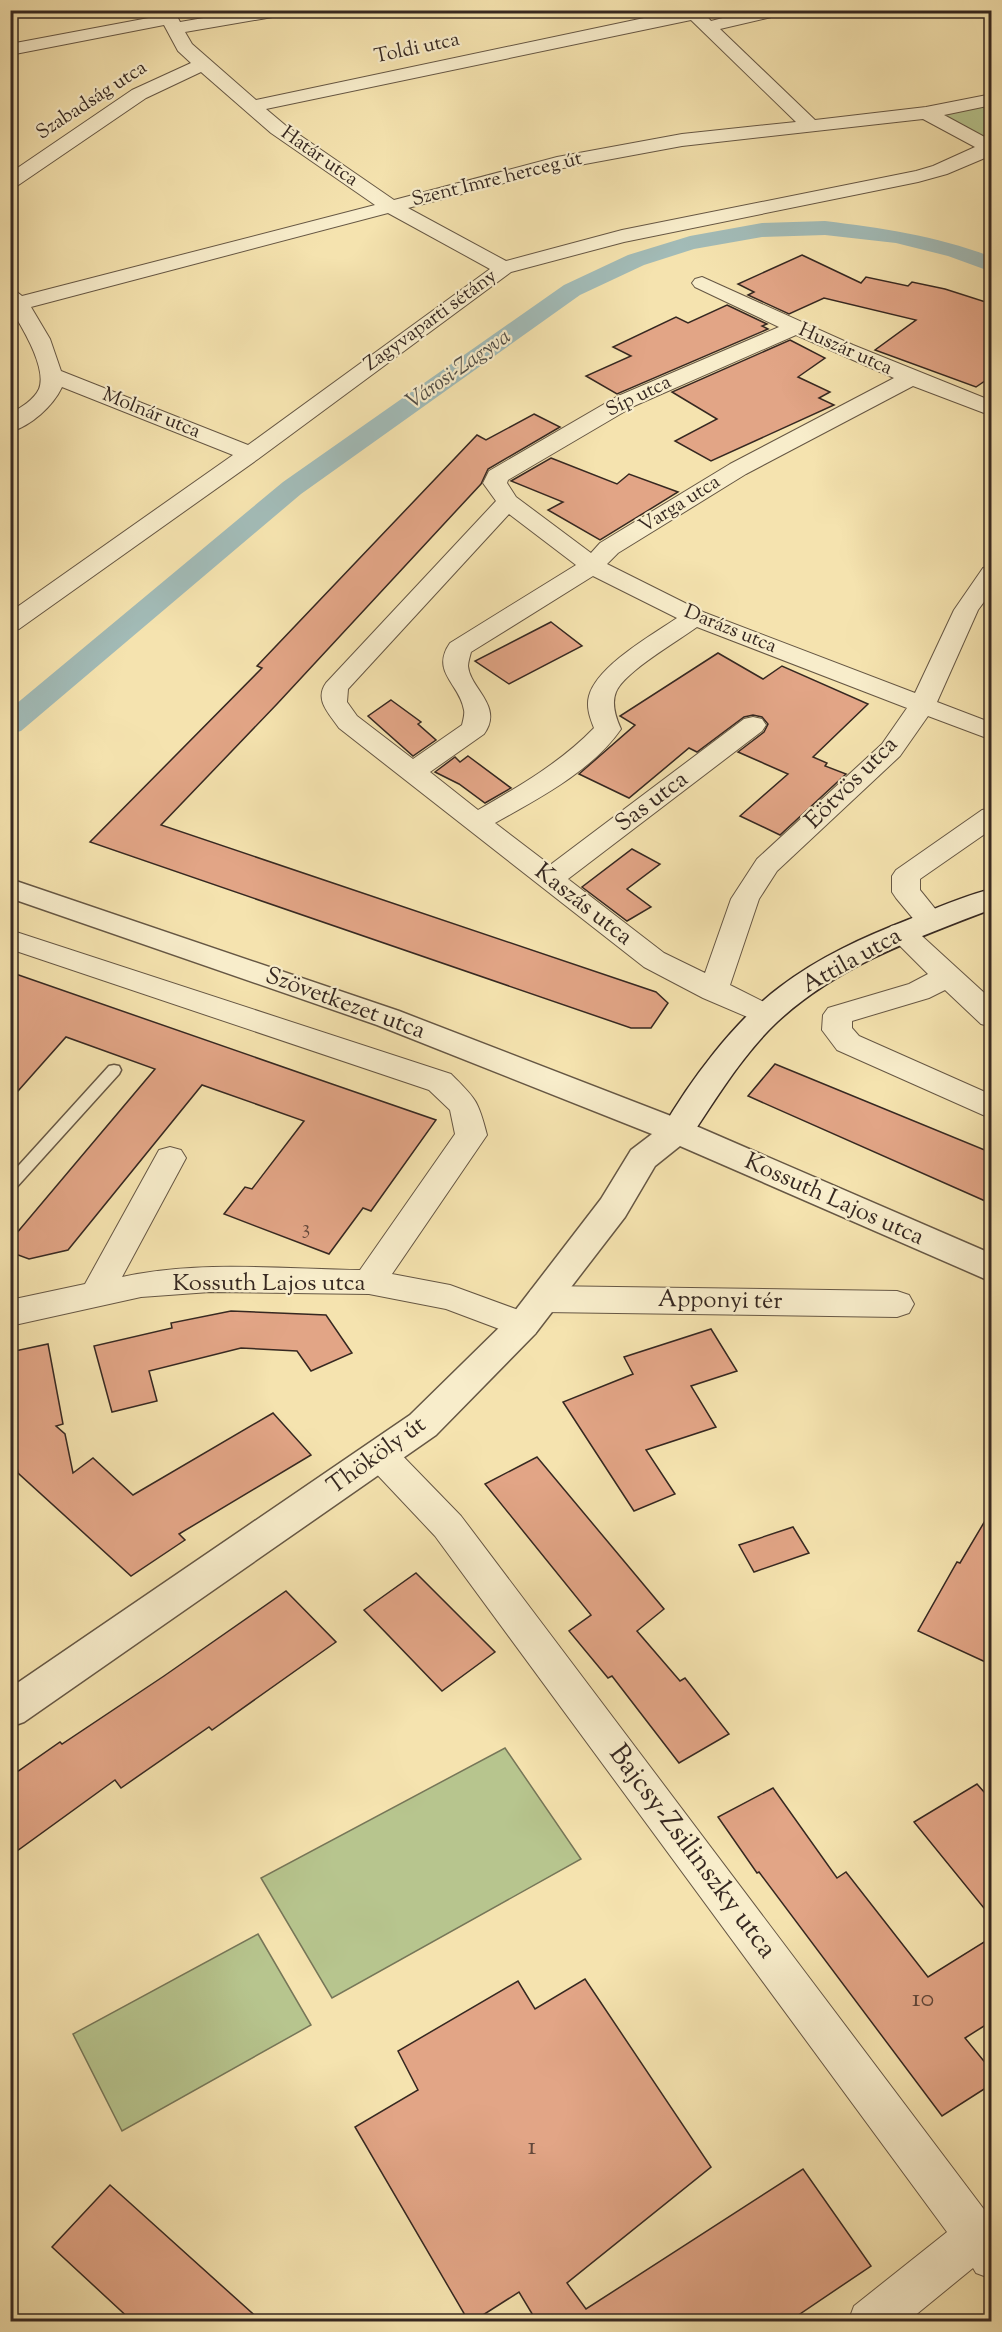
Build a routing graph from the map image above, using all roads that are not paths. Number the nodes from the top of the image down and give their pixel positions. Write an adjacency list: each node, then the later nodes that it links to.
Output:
1 (284, 10): 4 (street)
2 (778, 10): 3 (street, Toldi utca)
3 (697, 17): 8 (street, Toldi utca); 10 (street)
4 (169, 19): 5 (street); 6 (street, Határ utca)
5 (10, 50)
6 (201, 64): 8 (street, Határ utca); 12 (street, Szabadság utca)
7 (992, 99): 9 (street, Szent Imre herceg út)
8 (254, 106): 13 (street, Határ utca)
9 (926, 112): 10 (street, Szent Imre herceg út); 11 (street)
10 (812, 126): 13 (street, Szent Imre herceg út)
11 (990, 148): 14 (street, Zagyvaparti sétány)
12 (10, 182)
13 (390, 206): 14 (street, Határ utca); 16 (street, Szent Imre herceg út)
14 (504, 268): 22 (street, Zagyvaparti sétány)
15 (702, 283): 17 (street, Huszár utca)
16 (14, 302): 18 (street)
17 (795, 328): 19 (street, Huszár utca); 23 (street, Síp utca)
18 (52, 375): 21 (street); 22 (street, Molnár utca)
19 (911, 378): 20 (street, Huszár utca); 24 (street, Varga utca)
20 (992, 409)
21 (10, 425)
22 (250, 454): 28 (street, Zagyvaparti sétány)
23 (501, 493): 24 (street, Darázs utca); 32 (street, Kaszás utca)
24 (592, 566): 27 (street, Darázs utca); 32 (street, Varga utca)
25 (992, 573): 26 (street, Eötvös utca)
26 (979, 613): 29 (street, Eötvös utca)
27 (694, 617): 29 (street, Darázs utca); 34 (street)
28 (13, 619)
29 (923, 705): 31 (street, Darázs utca); 42 (street, Eötvös utca)
30 (753, 725): 35 (street, Sas utca)
31 (992, 732)
32 (413, 772): 34 (street, Kaszás utca)
33 (992, 816): 38 (street)
34 (477, 822): 35 (street, Kaszás utca)
35 (550, 879): 42 (street, Kaszás utca)
36 (10, 888): 47 (street, Szövetkezet utca)
37 (992, 897): 38 (street, Attila utca)
38 (931, 921): 39 (street, Attila utca)
39 (901, 933): 41 (street); 43 (street, Attila utca)
40 (10, 939): 51 (street, Szövetkezet utca)
41 (947, 976): 44 (street); 46 (street)
42 (713, 990): 43 (street, Kaszás utca)
43 (766, 1015): 47 (street, Attila utca)
44 (992, 1017)
45 (114, 1070): 49 (lane)
46 (992, 1108)
47 (677, 1131): 50 (street, Kossuth Lajos utca); 54 (street, Thököly út)
48 (170, 1158): 52 (street)
49 (10, 1185)
50 (992, 1269)
51 (369, 1282): 52 (street, Kossuth Lajos utca); 54 (street, Kossuth Lajos utca)
52 (97, 1293): 55 (street, Kossuth Lajos utca)
53 (897, 1304): 54 (street, Apponyi tér)
54 (533, 1312): 56 (street, Thököly út)
55 (10, 1313)
56 (381, 1456): 57 (street, Thököly út); 58 (street, Bajcsy-Zsilinszky utca)
57 (10, 1710)
58 (984, 2247): 59 (street)
59 (870, 2322)

